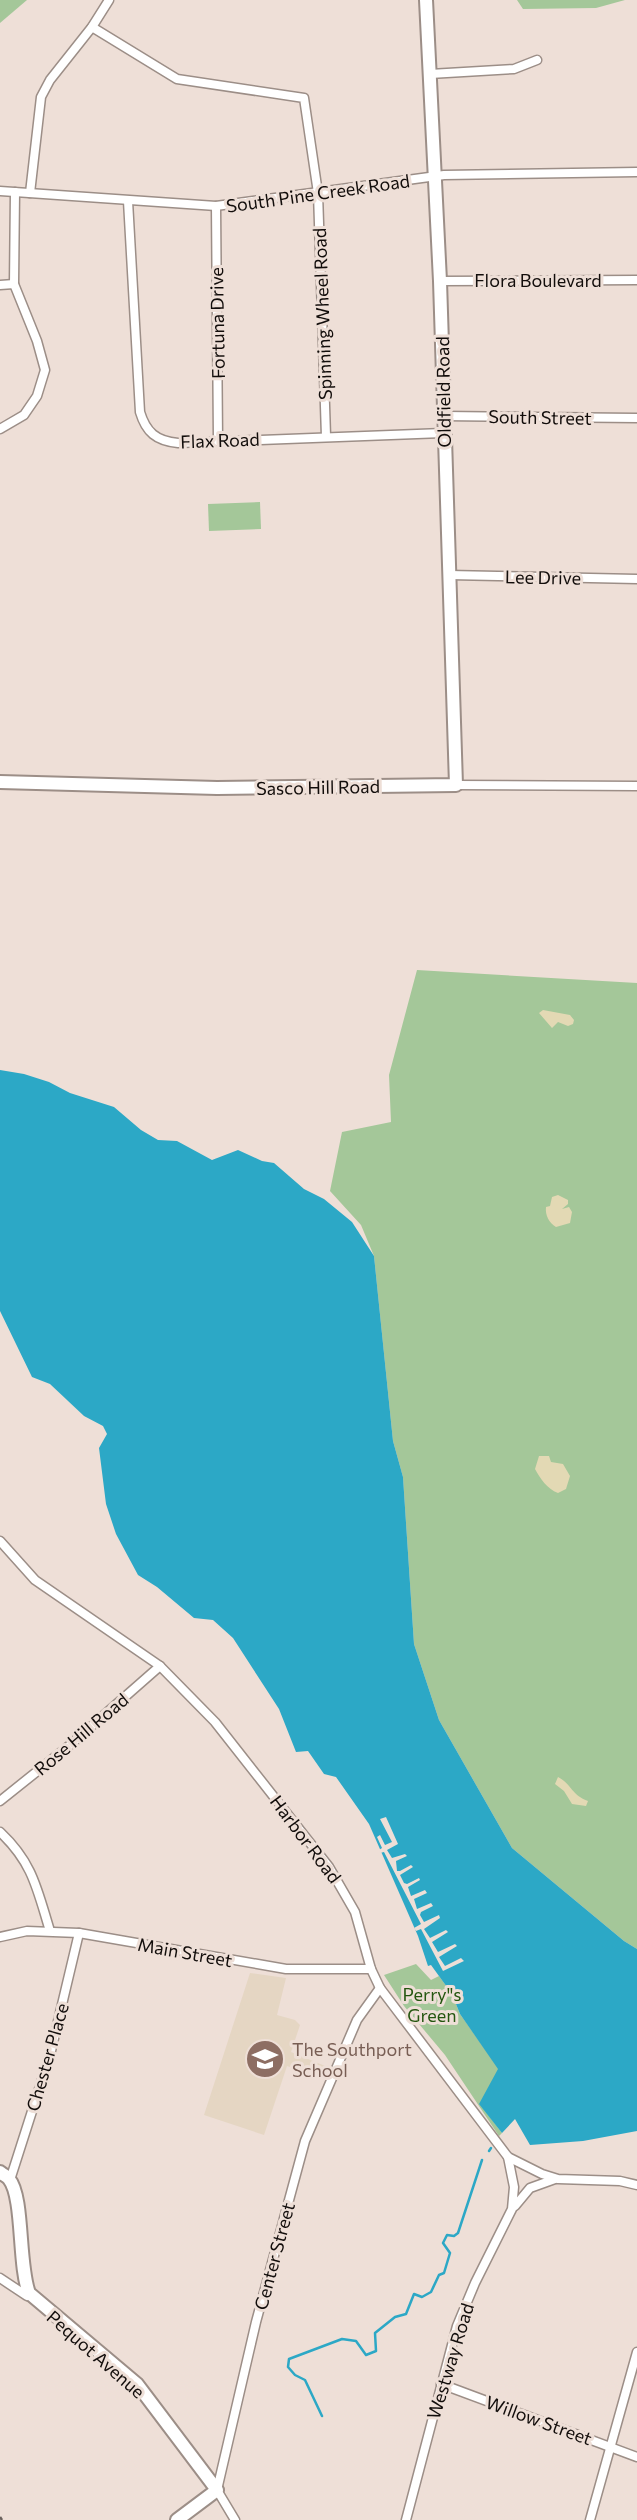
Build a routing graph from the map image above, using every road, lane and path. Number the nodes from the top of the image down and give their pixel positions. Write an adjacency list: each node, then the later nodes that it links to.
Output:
1 (109, 0): 3 (street)
2 (426, 0): 5 (street, Oldfield Road)
3 (92, 27): 10 (street); 11 (street, Spinning Wheel Road)
4 (537, 60): 5 (street)
5 (430, 74): 7 (street, Oldfield Road)
6 (637, 172): 7 (street, South Pine Creek Road)
7 (436, 177): 11 (street, South Pine Creek Road); 15 (street, Oldfield Road)
8 (0, 191): 9 (street, South Pine Creek Road)
9 (15, 192): 10 (street, South Pine Creek Road); 16 (street)
10 (30, 193): 12 (street, South Pine Creek Road)
11 (318, 193): 13 (street, South Pine Creek Road); 22 (street, Spinning Wheel Road)
12 (128, 201): 13 (street, South Pine Creek Road); 23 (street, Flax Road)
13 (216, 206): 23 (street, Fortuna Drive)
14 (637, 280): 15 (street, Flora Boulevard)
15 (440, 281): 18 (street, Oldfield Road)
16 (13, 284): 17 (street); 20 (street)
17 (0, 285)
18 (443, 415): 19 (street, South Street); 21 (street, Oldfield Road)
19 (637, 418)
20 (0, 429)
21 (443, 433): 22 (street, Flax Road); 24 (street, Oldfield Road)
22 (326, 436): 23 (street, Flax Road)
23 (218, 440)
24 (449, 575): 25 (street, Lee Drive); 27 (street, Oldfield Road)
25 (637, 579)
26 (0, 782): 27 (street, Sasco Hill Road)
27 (456, 785): 28 (street, Sasco Hill Road)
28 (637, 786)
29 (0, 1541): 30 (street, Harbor Road)
30 (160, 1666): 31 (street, Rose Hill Road); 36 (street, Harbor Road)
31 (0, 1801)
32 (0, 1832): 33 (street)
33 (50, 1931): 34 (street, Main Street); 35 (street, Main Street)
34 (79, 1933): 36 (street, Main Street); 39 (street, Chester Place)
35 (0, 1937)
36 (370, 1969): 37 (street, Harbor Road)
37 (380, 1988): 38 (street, Harbor Road); 49 (street, Center Street)
38 (508, 2157): 40 (street, Harbor Road); 42 (street, Westway Road)
39 (5, 2176): 44 (street)
40 (558, 2179): 41 (street, Harbor Road); 42 (street, Westway Road)
41 (637, 2185)
42 (512, 2209): 46 (street, Westway Road)
43 (0, 2278): 44 (street)
44 (29, 2293): 49 (street, Pequot Avenue)
45 (637, 2352): 47 (street)
46 (441, 2384): 47 (street, Willow Street); 52 (street, Westway Road)
47 (611, 2446): 48 (street, Willow Street); 53 (street)
48 (637, 2457)
49 (217, 2490): 50 (street); 51 (street, Pequot Avenue)
50 (177, 2520)
51 (235, 2520)
52 (406, 2520)
53 (590, 2520)

